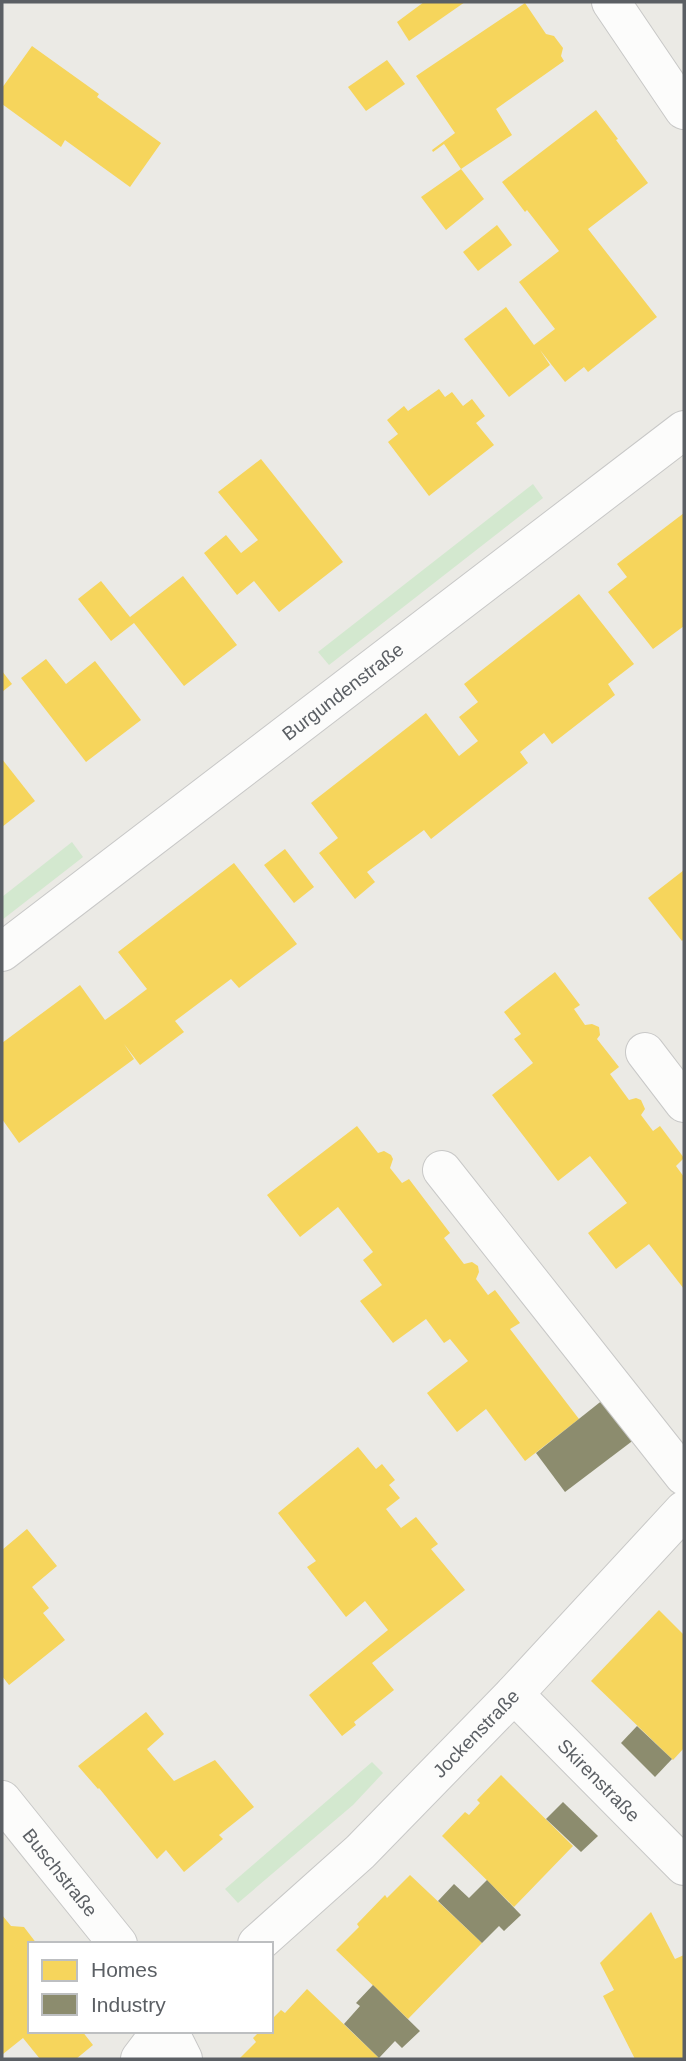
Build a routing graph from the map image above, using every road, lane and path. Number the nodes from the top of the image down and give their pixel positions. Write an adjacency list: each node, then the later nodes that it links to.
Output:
1 (611, 2): 2 (street)
2 (684, 110)
3 (684, 430): 4 (street, Burgundenstraße)
4 (2, 952)
5 (645, 1052): 6 (street)
6 (684, 1102)
7 (442, 1170): 8 (street)
8 (684, 1476)
9 (684, 1510): 10 (street, Jockenstraße)
10 (514, 1694): 12 (street, Skirenstraße); 14 (street, Jockenstraße)
11 (2, 1800): 13 (street, Buschstraße)
12 (684, 1866)
13 (116, 1942)
14 (259, 1942)
15 (160, 2033): 17 (street)
16 (170, 2033): 18 (street)
17 (140, 2059)
18 (183, 2059)

